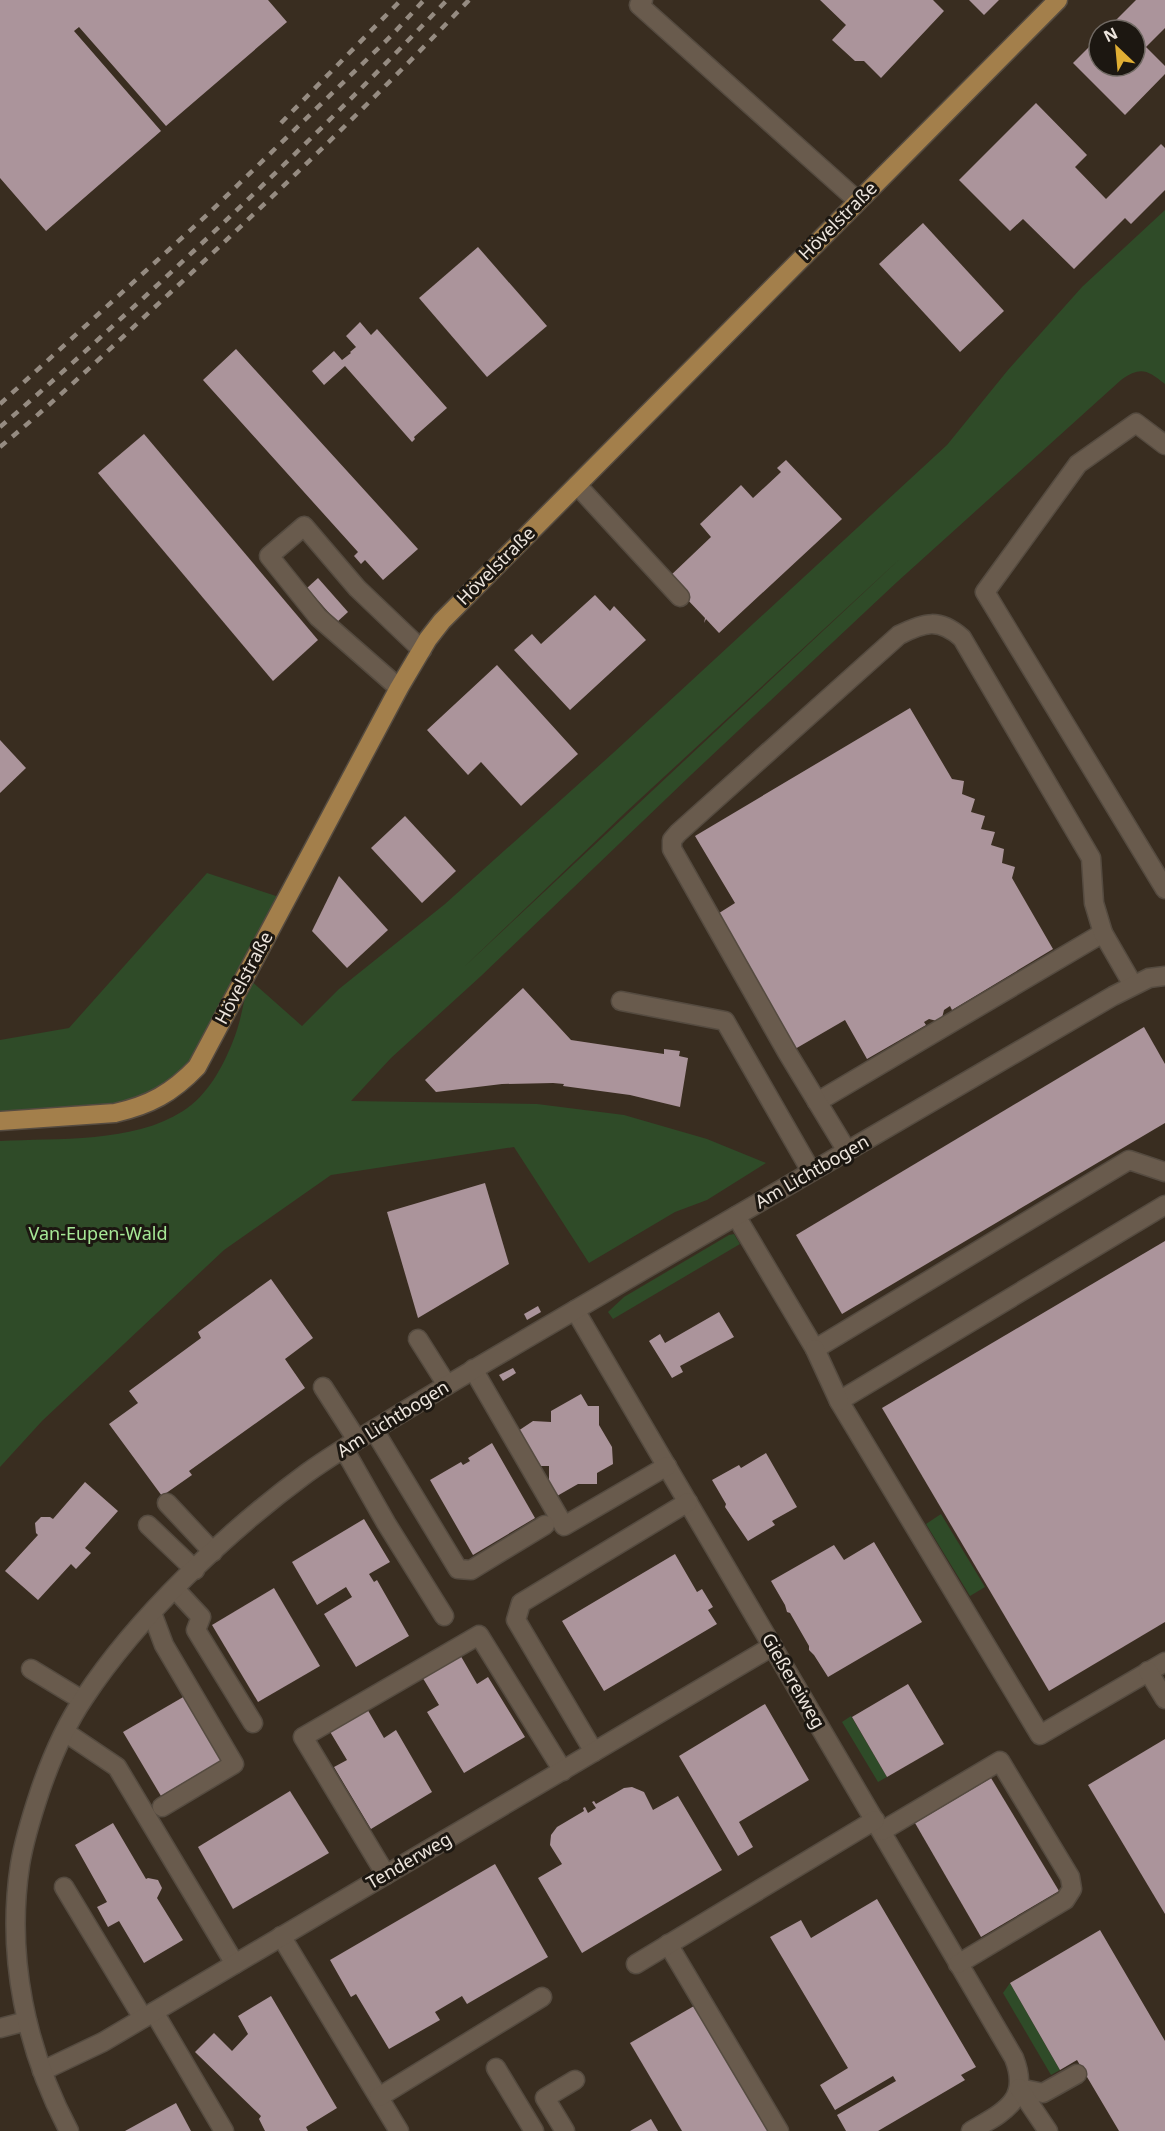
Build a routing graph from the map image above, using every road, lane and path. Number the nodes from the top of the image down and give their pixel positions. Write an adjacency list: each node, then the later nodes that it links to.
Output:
1 (643, 0): 3 (street)
2 (1058, 0): 3 (main road, Hövelstraße)
3 (858, 201): 5 (main road, Hövelstraße)
4 (1165, 445): 9 (street)
5 (577, 485): 6 (street); 7 (main road, Hövelstraße)
6 (680, 597)
7 (422, 650): 8 (main road, Hövelstraße); 8 (street)
8 (399, 688): 14 (main road, Hövelstraße)
9 (1165, 889)
10 (1103, 933): 11 (street); 13 (street); 13 (street)
11 (1149, 980): 15 (street, Am Lichtbogen)
12 (621, 1001): 16 (street)
13 (817, 1102): 15 (street)
14 (0, 1121)
15 (847, 1151): 16 (street, Am Lichtbogen)
16 (812, 1172): 19 (street, Am Lichtbogen)
17 (1165, 1173): 22 (street)
18 (1165, 1205): 26 (street)
19 (736, 1216): 20 (street, Am Lichtbogen); 22 (street)
20 (575, 1310): 23 (street, Am Lichtbogen); 29 (street, Gießereiweg)
21 (418, 1339): 24 (street)
22 (815, 1349): 26 (street)
23 (473, 1369): 24 (street, Am Lichtbogen); 29 (street)
24 (447, 1385): 27 (street, Am Lichtbogen)
25 (322, 1387): 28 (street)
26 (839, 1401): 42 (street)
27 (374, 1430): 28 (street, Am Lichtbogen); 33 (street)
28 (351, 1444): 34 (street, Am Lichtbogen); 38 (street)
29 (667, 1466): 30 (street, Gießereiweg)
30 (688, 1502): 39 (street, Gießereiweg); 47 (street)
31 (167, 1503): 34 (street)
32 (148, 1525): 35 (street)
33 (545, 1525)
34 (213, 1552): 35 (street, Am Lichtbogen)
35 (195, 1570): 36 (street, Am Lichtbogen)
36 (175, 1589): 37 (street, Am Lichtbogen); 45 (street)
37 (153, 1613): 44 (street, Am Lichtbogen); 49 (street)
38 (444, 1616)
39 (773, 1646): 47 (street, Tenderweg); 50 (street, Gießereiweg)
40 (1165, 1662): 42 (street)
41 (31, 1669): 44 (street)
42 (1149, 1671): 43 (street)
43 (1165, 1699)
44 (82, 1700): 46 (street, Am Lichtbogen)
45 (254, 1724)
46 (65, 1732): 55 (street); 60 (street, Am Lichtbogen)
47 (594, 1752): 48 (street, Tenderweg)
48 (563, 1771): 51 (street, Tenderweg); 51 (street)
49 (162, 1807)
50 (878, 1826): 54 (street); 57 (street, Gießereiweg); 57 (street)
51 (386, 1875): 53 (street, Tenderweg)
52 (64, 1887): 59 (street)
53 (281, 1936): 55 (street, Tenderweg); 67 (street)
54 (668, 1944): 56 (street); 73 (street)
55 (235, 1964): 59 (street, Tenderweg)
56 (636, 1964)
57 (958, 1964): 66 (street, Gießereiweg)
58 (542, 1998): 67 (street)
59 (148, 2015): 63 (street, Tenderweg); 69 (street)
60 (27, 2021): 61 (street); 63 (street, Am Lichtbogen)
61 (0, 2028)
62 (496, 2068): 71 (street)
63 (42, 2071): 68 (street, Am Lichtbogen)
64 (1077, 2074): 66 (street)
65 (575, 2080): 72 (street)
66 (1020, 2088): 74 (street); 75 (street)
67 (379, 2097): 70 (street)
68 (69, 2131)
69 (224, 2131)
70 (399, 2131)
71 (534, 2131)
72 (565, 2131)
73 (779, 2131)
74 (971, 2131)
75 (1048, 2131)

